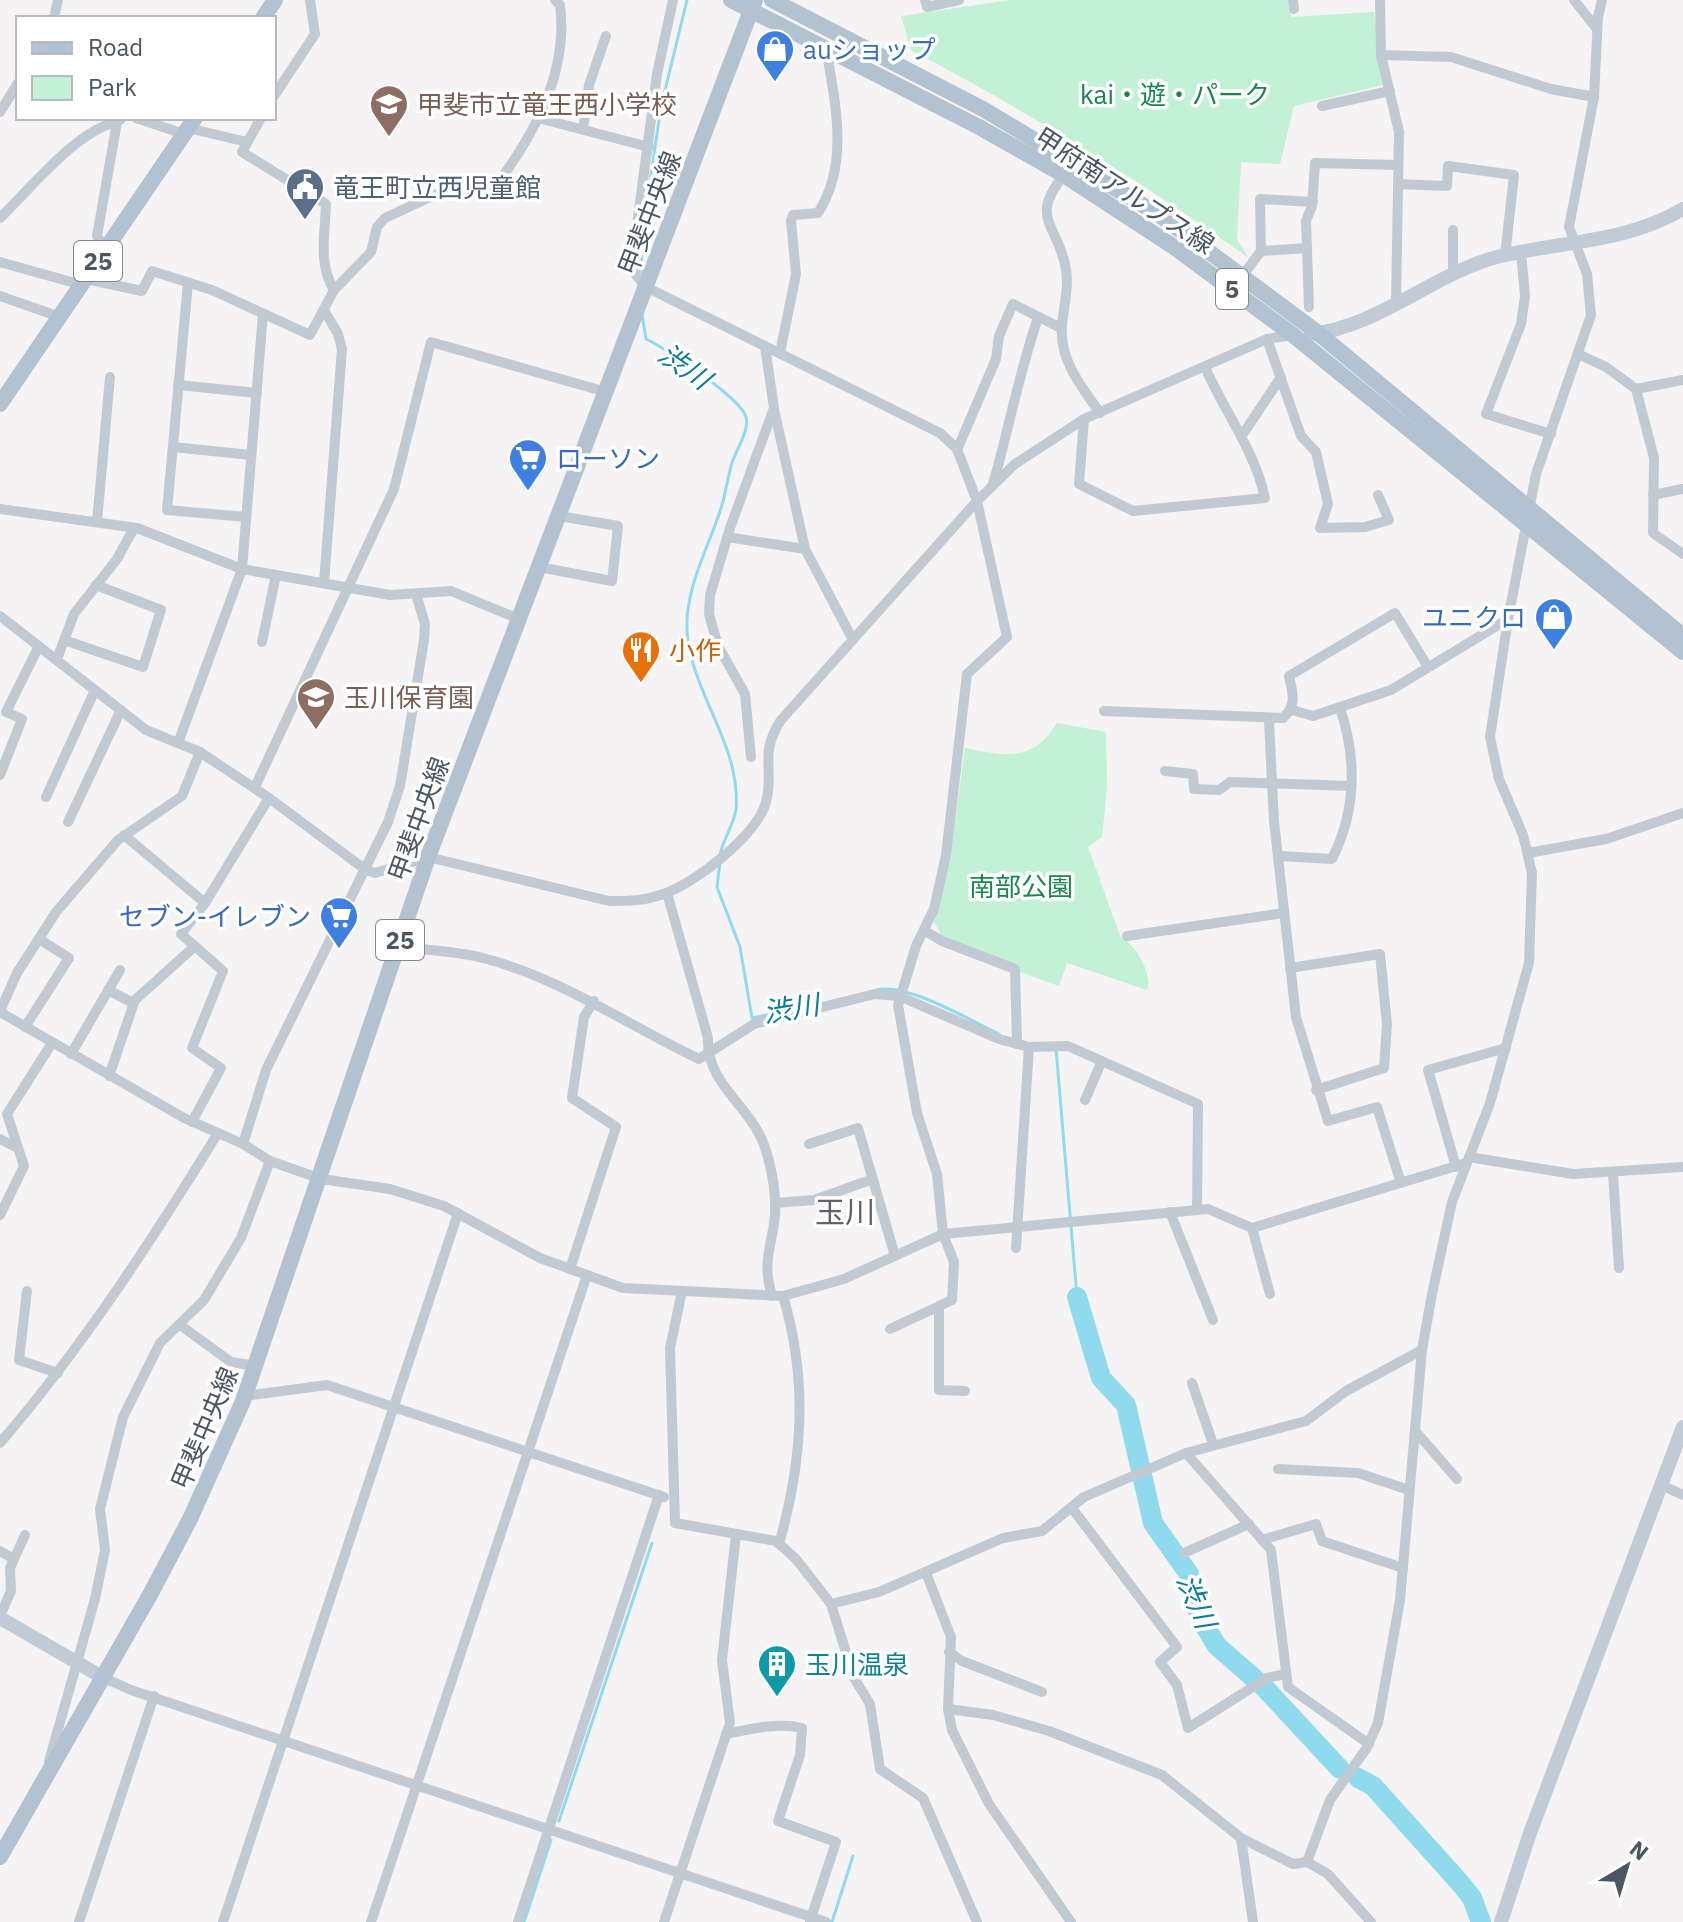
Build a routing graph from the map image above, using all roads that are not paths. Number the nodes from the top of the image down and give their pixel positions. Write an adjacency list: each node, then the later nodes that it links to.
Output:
1 (310, 0): 18 (street)
2 (555, 0): 22 (street)
3 (673, 0): 29 (street)
4 (731, 0): 11 (main road, 甲府南アルプス線 / 5)
5 (772, 0): 45 (main road, 甲府南アルプス線 / 5)
6 (925, 0): 7 (street)
7 (959, 0)
8 (1380, 0): 15 (street)
9 (1574, 0): 12 (street)
10 (1602, 0): 12 (street)
11 (753, 5): 14 (main road, 甲府南アルプス線 / 5); 49 (main road, 甲斐中央線 / 25)
12 (1597, 29): 19 (street)
13 (606, 36): 27 (street)
14 (826, 48): 31 (main road, 甲府南アルプス線 / 5); 63 (street)
15 (1381, 55): 17 (street); 19 (street)
16 (16, 86): 21 (street)
17 (1390, 91): 20 (street); 30 (street)
18 (276, 93)
19 (1594, 97): 38 (street)
20 (1322, 106)
21 (0, 112)
22 (538, 118): 27 (street); 50 (street)
23 (120, 120): 34 (street); 40 (street)
24 (148, 120): 26 (street)
25 (260, 120): 28 (street)
26 (189, 127): 28 (street); 40 (main road, 25)
27 (583, 129): 29 (street)
28 (247, 142): 50 (street)
29 (649, 147): 49 (street)
30 (1398, 165): 32 (street); 33 (street)
31 (1064, 175): 58 (street); 60 (main road, 甲府南アルプス線 / 5)
32 (1398, 184): 43 (street); 52 (street)
33 (1313, 202): 39 (street); 41 (street)
34 (5, 206): 36 (street)
35 (1683, 209): 38 (street)
36 (0, 218)
37 (1453, 230): 46 (street)
38 (1574, 243): 42 (street); 64 (street)
39 (1307, 248): 41 (street); 53 (street)
40 (106, 250): 47 (main road, 25)
41 (1261, 251): 45 (street)
42 (1521, 252): 43 (street); 77 (street)
43 (1505, 256): 46 (street)
44 (0, 262): 47 (street)
45 (1243, 275): 59 (main road, 甲府南アルプス線 / 5)
46 (1453, 276): 52 (street)
47 (84, 282): 48 (street); 56 (main road, 25)
48 (188, 283): 55 (street); 69 (street)
49 (646, 287): 62 (street); 71 (main road, 甲斐中央線 / 25)
50 (334, 290): 54 (street)
51 (0, 296): 56 (street)
52 (1396, 304): 59 (street)
53 (1309, 307)
54 (324, 310): 55 (street); 100 (street)
55 (263, 314): 72 (street)
56 (60, 317): 73 (main road, 25)
57 (1038, 318): 58 (street); 80 (street); 82 (street)
58 (1061, 328): 75 (street)
59 (1318, 333): 60 (street); 87 (main road, 甲府南アルプス線 / 5)
60 (1293, 335): 61 (street); 92 (main road, 甲府南アルプス線 / 5)
61 (1267, 339): 65 (street); 67 (street)
62 (765, 346): 63 (street); 74 (street)
63 (780, 353): 80 (street)
64 (1578, 354): 70 (street); 77 (street)
65 (1205, 367): 75 (street); 78 (street)
66 (110, 377): 91 (street)
67 (1281, 377): 78 (street); 84 (street)
68 (1683, 380): 70 (street)
69 (178, 385): 72 (street); 79 (street)
70 (1636, 389): 85 (street)
71 (606, 392): 89 (main road, 甲斐中央線 / 25); 102 (street)
72 (257, 393): 81 (street)
73 (0, 404)
74 (774, 408): 94 (street); 95 (street)
75 (1100, 413): 76 (street)
76 (1084, 419): 78 (street); 82 (street)
77 (1551, 434): 87 (street)
78 (1241, 437)
79 (173, 447): 81 (street); 90 (street)
80 (957, 450): 86 (street)
81 (251, 455): 90 (street)
82 (993, 486): 86 (street)
83 (1683, 489): 85 (street)
84 (1378, 495)
85 (1653, 495): 96 (street)
86 (977, 501): 109 (street); 141 (street)
87 (1529, 506): 92 (street); 107 (main road, 甲府南アルプス線 / 5)
88 (0, 509): 91 (street)
89 (559, 516): 97 (main road, 甲斐中央線 / 25); 97 (street)
90 (246, 517): 98 (street)
91 (97, 522): 93 (street)
92 (1526, 526): 106 (street); 112 (main road, 甲府南アルプス線 / 5)
93 (134, 528): 98 (street); 101 (street)
94 (727, 537): 95 (street); 123 (street)
95 (805, 549): 109 (street)
96 (1683, 554)
97 (539, 567): 105 (main road, 甲斐中央線 / 25)
98 (242, 569): 99 (street); 121 (street)
99 (276, 575): 100 (street); 110 (street)
100 (324, 583): 102 (street)
101 (96, 585): 108 (street); 108 (street)
102 (350, 587): 103 (street); 128 (street)
103 (416, 594): 105 (street); 137 (street)
104 (0, 616): 111 (street)
105 (519, 619): 136 (main road, 甲斐中央線 / 25)
106 (1508, 619): 114 (street); 134 (street)
107 (1683, 636)
108 (64, 640): 113 (street)
109 (853, 640): 138 (street)
110 (262, 642)
111 (39, 646): 113 (street); 125 (street)
112 (1683, 652)
113 (57, 659): 115 (street)
114 (1428, 667): 116 (street); 118 (street)
115 (95, 690): 117 (street); 129 (street)
116 (1340, 708): 118 (street); 127 (street)
117 (121, 710): 121 (street); 132 (street)
118 (1292, 710): 120 (street)
119 (1104, 711): 120 (street)
120 (1269, 721): 126 (street)
121 (178, 743): 122 (street)
122 (200, 752): 128 (street); 133 (street)
123 (751, 757)
124 (1165, 771): 126 (street)
125 (0, 775)
126 (1272, 783): 127 (street); 135 (street)
127 (1351, 786): 135 (street)
128 (255, 787): 130 (street)
129 (46, 797)
130 (269, 798): 137 (street); 139 (street)
131 (1683, 813): 134 (street)
132 (68, 822)
133 (124, 835): 139 (street); 143 (street)
134 (1528, 853): 157 (street)
135 (1280, 856): 140 (street)
136 (428, 857): 137 (street); 138 (street); 145 (main road, 甲斐中央線 / 25)
137 (366, 870): 167 (street)
138 (667, 893): 159 (street)
139 (205, 903): 144 (street)
140 (1284, 913): 142 (street); 146 (street)
141 (925, 931): 149 (street); 155 (street)
142 (1127, 936)
143 (39, 939): 152 (street); 153 (street)
144 (195, 946): 151 (street); 164 (street)
145 (398, 947): 150 (street); 174 (main road, 甲斐中央線 / 25)
146 (1290, 968): 162 (street); 162 (street)
147 (120, 970): 148 (street)
148 (108, 990): 151 (street); 158 (street)
149 (899, 996): 155 (street); 159 (street); 184 (street)
150 (594, 1001): 159 (street); 188 (street)
151 (133, 1003): 161 (street)
152 (0, 1012): 153 (street)
153 (25, 1027): 154 (street)
154 (52, 1043): 158 (street); 169 (street)
155 (1017, 1044): 156 (street)
156 (1029, 1047): 160 (street); 182 (street)
157 (1506, 1048): 171 (street); 171 (street)
158 (71, 1054): 161 (street)
159 (707, 1056): 177 (street)
160 (1102, 1061): 163 (street); 178 (street)
161 (109, 1076): 164 (street)
162 (1316, 1090): 176 (street)
163 (1085, 1100)
164 (192, 1122): 165 (street)
165 (218, 1133): 167 (street); 200 (street)
166 (0, 1139): 169 (street)
167 (243, 1144): 170 (street)
168 (809, 1144): 175 (street)
169 (18, 1148): 181 (street)
170 (270, 1161): 174 (street); 196 (street)
171 (1464, 1162): 173 (street); 176 (street); 198 (street)
172 (1683, 1167): 173 (street)
173 (1613, 1173): 187 (street)
174 (321, 1179): 180 (street); 199 (main road, 甲斐中央線 / 25)
175 (873, 1179): 177 (street); 186 (street)
176 (1401, 1183): 183 (street)
177 (775, 1203): 193 (street)
178 (1197, 1210): 179 (street); 183 (street)
179 (1170, 1212): 182 (street); 195 (street)
180 (458, 1213): 188 (street); 204 (street)
181 (0, 1215)
182 (1015, 1227): 184 (street); 185 (street)
183 (1252, 1228): 192 (street)
184 (943, 1234): 186 (street); 194 (street)
185 (1016, 1248)
186 (895, 1256): 193 (street)
187 (1619, 1268)
188 (570, 1269): 189 (street)
189 (587, 1275): 191 (street); 209 (street)
190 (27, 1291): 200 (street)
191 (682, 1291): 193 (street); 217 (street)
192 (1270, 1294)
193 (778, 1296): 223 (street)
194 (939, 1307): 197 (street); 202 (street)
195 (1213, 1320)
196 (180, 1325): 199 (street); 232 (street)
197 (890, 1329)
198 (1422, 1350): 206 (street); 208 (street)
199 (257, 1366): 203 (main road, 甲斐中央線 / 25)
200 (58, 1373): 207 (street)
201 (1192, 1383): 208 (street)
202 (965, 1391)
203 (245, 1396): 204 (street); 234 (main road, 甲斐中央線 / 25)
204 (395, 1405): 209 (street); 239 (street)
205 (1683, 1427): 213 (street)
206 (1417, 1433): 212 (street); 214 (street)
207 (0, 1443)
208 (1213, 1444): 210 (street)
209 (529, 1450): 215 (street); 242 (street)
210 (1186, 1453): 218 (street); 219 (street)
211 (1278, 1469): 214 (street)
212 (1457, 1479)
213 (1661, 1485): 216 (street); 259 (street)
214 (1409, 1490): 227 (street)
215 (659, 1495): 217 (street); 243 (street)
216 (1683, 1495)
217 (672, 1500): 221 (street)
218 (1072, 1508): 228 (street); 233 (street)
219 (1249, 1524): 222 (street); 225 (street)
220 (25, 1535): 226 (street)
221 (736, 1535): 223 (street); 238 (street)
222 (1262, 1540): 227 (street); 233 (street)
223 (779, 1544): 229 (street)
224 (0, 1551): 226 (street)
225 (1184, 1553)
226 (14, 1559): 230 (street)
227 (1403, 1568): 240 (street)
228 (926, 1573): 229 (street); 231 (street)
229 (831, 1604): 255 (street)
230 (0, 1617): 232 (street)
231 (949, 1652): 235 (street); 237 (street)
232 (76, 1662): 234 (street); 241 (street)
233 (1285, 1674): 240 (street)
234 (102, 1677): 236 (street); 241 (main road, 甲斐中央線 / 25)
235 (1042, 1692)
236 (154, 1696): 239 (street); 249 (street)
237 (948, 1709): 244 (street); 256 (street)
238 (726, 1734): 247 (street); 248 (street)
239 (284, 1740): 242 (street); 250 (street)
240 (1369, 1744): 246 (street)
241 (45, 1779): 245 (main road, 甲斐中央線 / 25)
242 (417, 1784): 243 (street); 251 (street)
243 (549, 1829): 247 (street); 252 (street)
244 (1241, 1838): 246 (street); 257 (street)
245 (0, 1857)
246 (1307, 1862): 258 (street)
247 (680, 1874): 248 (street); 253 (street)
248 (811, 1919): 254 (street)
249 (79, 1922)
250 (223, 1922)
251 (371, 1922)
252 (518, 1922)
253 (664, 1922)
254 (826, 1922)
255 (977, 1922)
256 (1071, 1922)
257 (1253, 1922)
258 (1371, 1922)
259 (1501, 1922)

